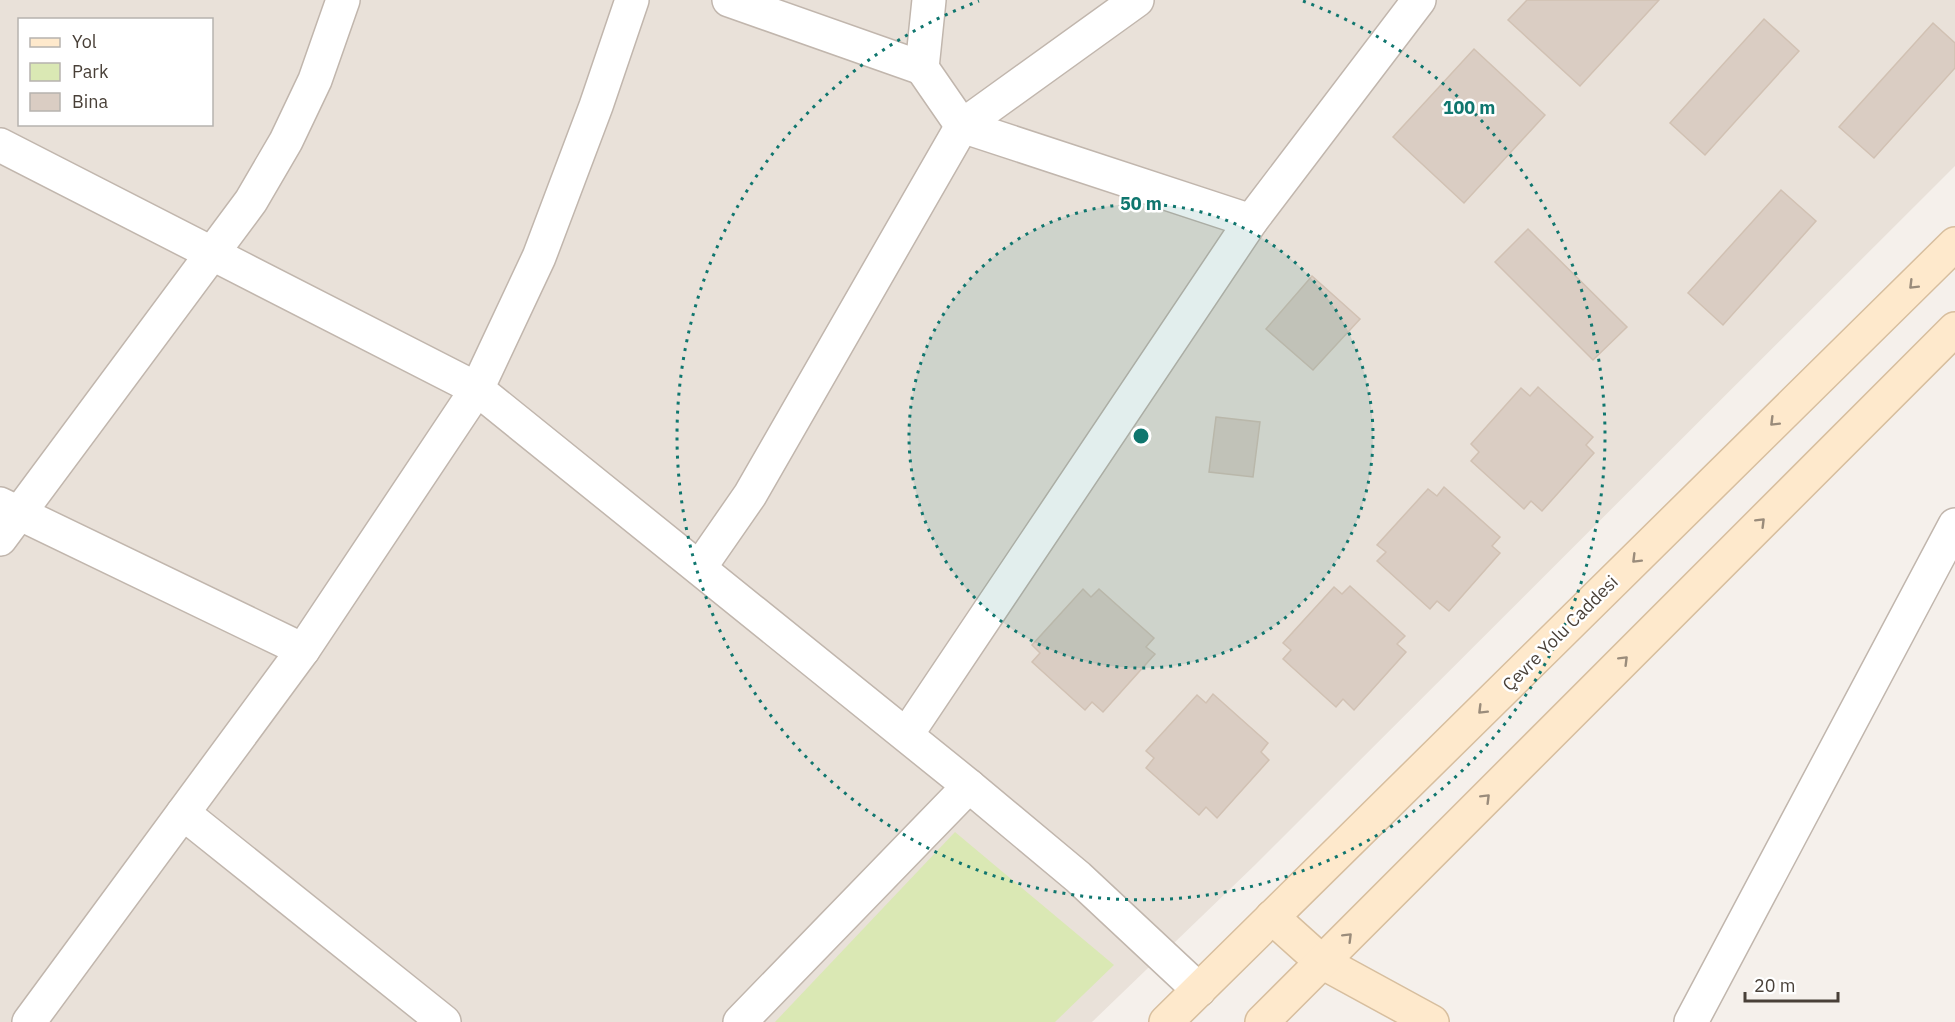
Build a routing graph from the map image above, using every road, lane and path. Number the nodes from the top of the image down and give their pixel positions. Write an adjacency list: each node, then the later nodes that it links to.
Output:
1 (343, 0): 12 (street)
2 (632, 0): 14 (street)
3 (729, 0): 7 (street)
4 (929, 0): 7 (street)
5 (1137, 0): 8 (street)
6 (1419, 0): 10 (street)
7 (921, 68): 8 (street)
8 (962, 126): 10 (street); 17 (street)
9 (0, 145): 12 (street)
10 (1251, 220): 19 (street)
11 (1955, 244): 22 (main road, Çevre Yolu Caddesi, one-way to 22)
12 (213, 253): 14 (street); 15 (street)
13 (1955, 328): 23 (main road, one-way to 13)
14 (477, 388): 17 (street); 18 (street)
15 (6, 519): 18 (street)
16 (1955, 525): 31 (street)
17 (700, 567): 19 (street)
18 (303, 650): 21 (street)
19 (907, 734): 20 (street)
20 (969, 786): 24 (street); 27 (street)
21 (183, 813): 25 (street); 26 (street)
22 (1272, 917): 23 (main road); 24 (main road, Çevre Yolu Caddesi)
23 (1322, 962): 29 (main road); 30 (main road)
24 (1199, 990): 28 (main road, Çevre Yolu Caddesi)
25 (29, 1022)
26 (444, 1022)
27 (740, 1022)
28 (1166, 1022)
29 (1262, 1022)
30 (1432, 1022)
31 (1691, 1022)

